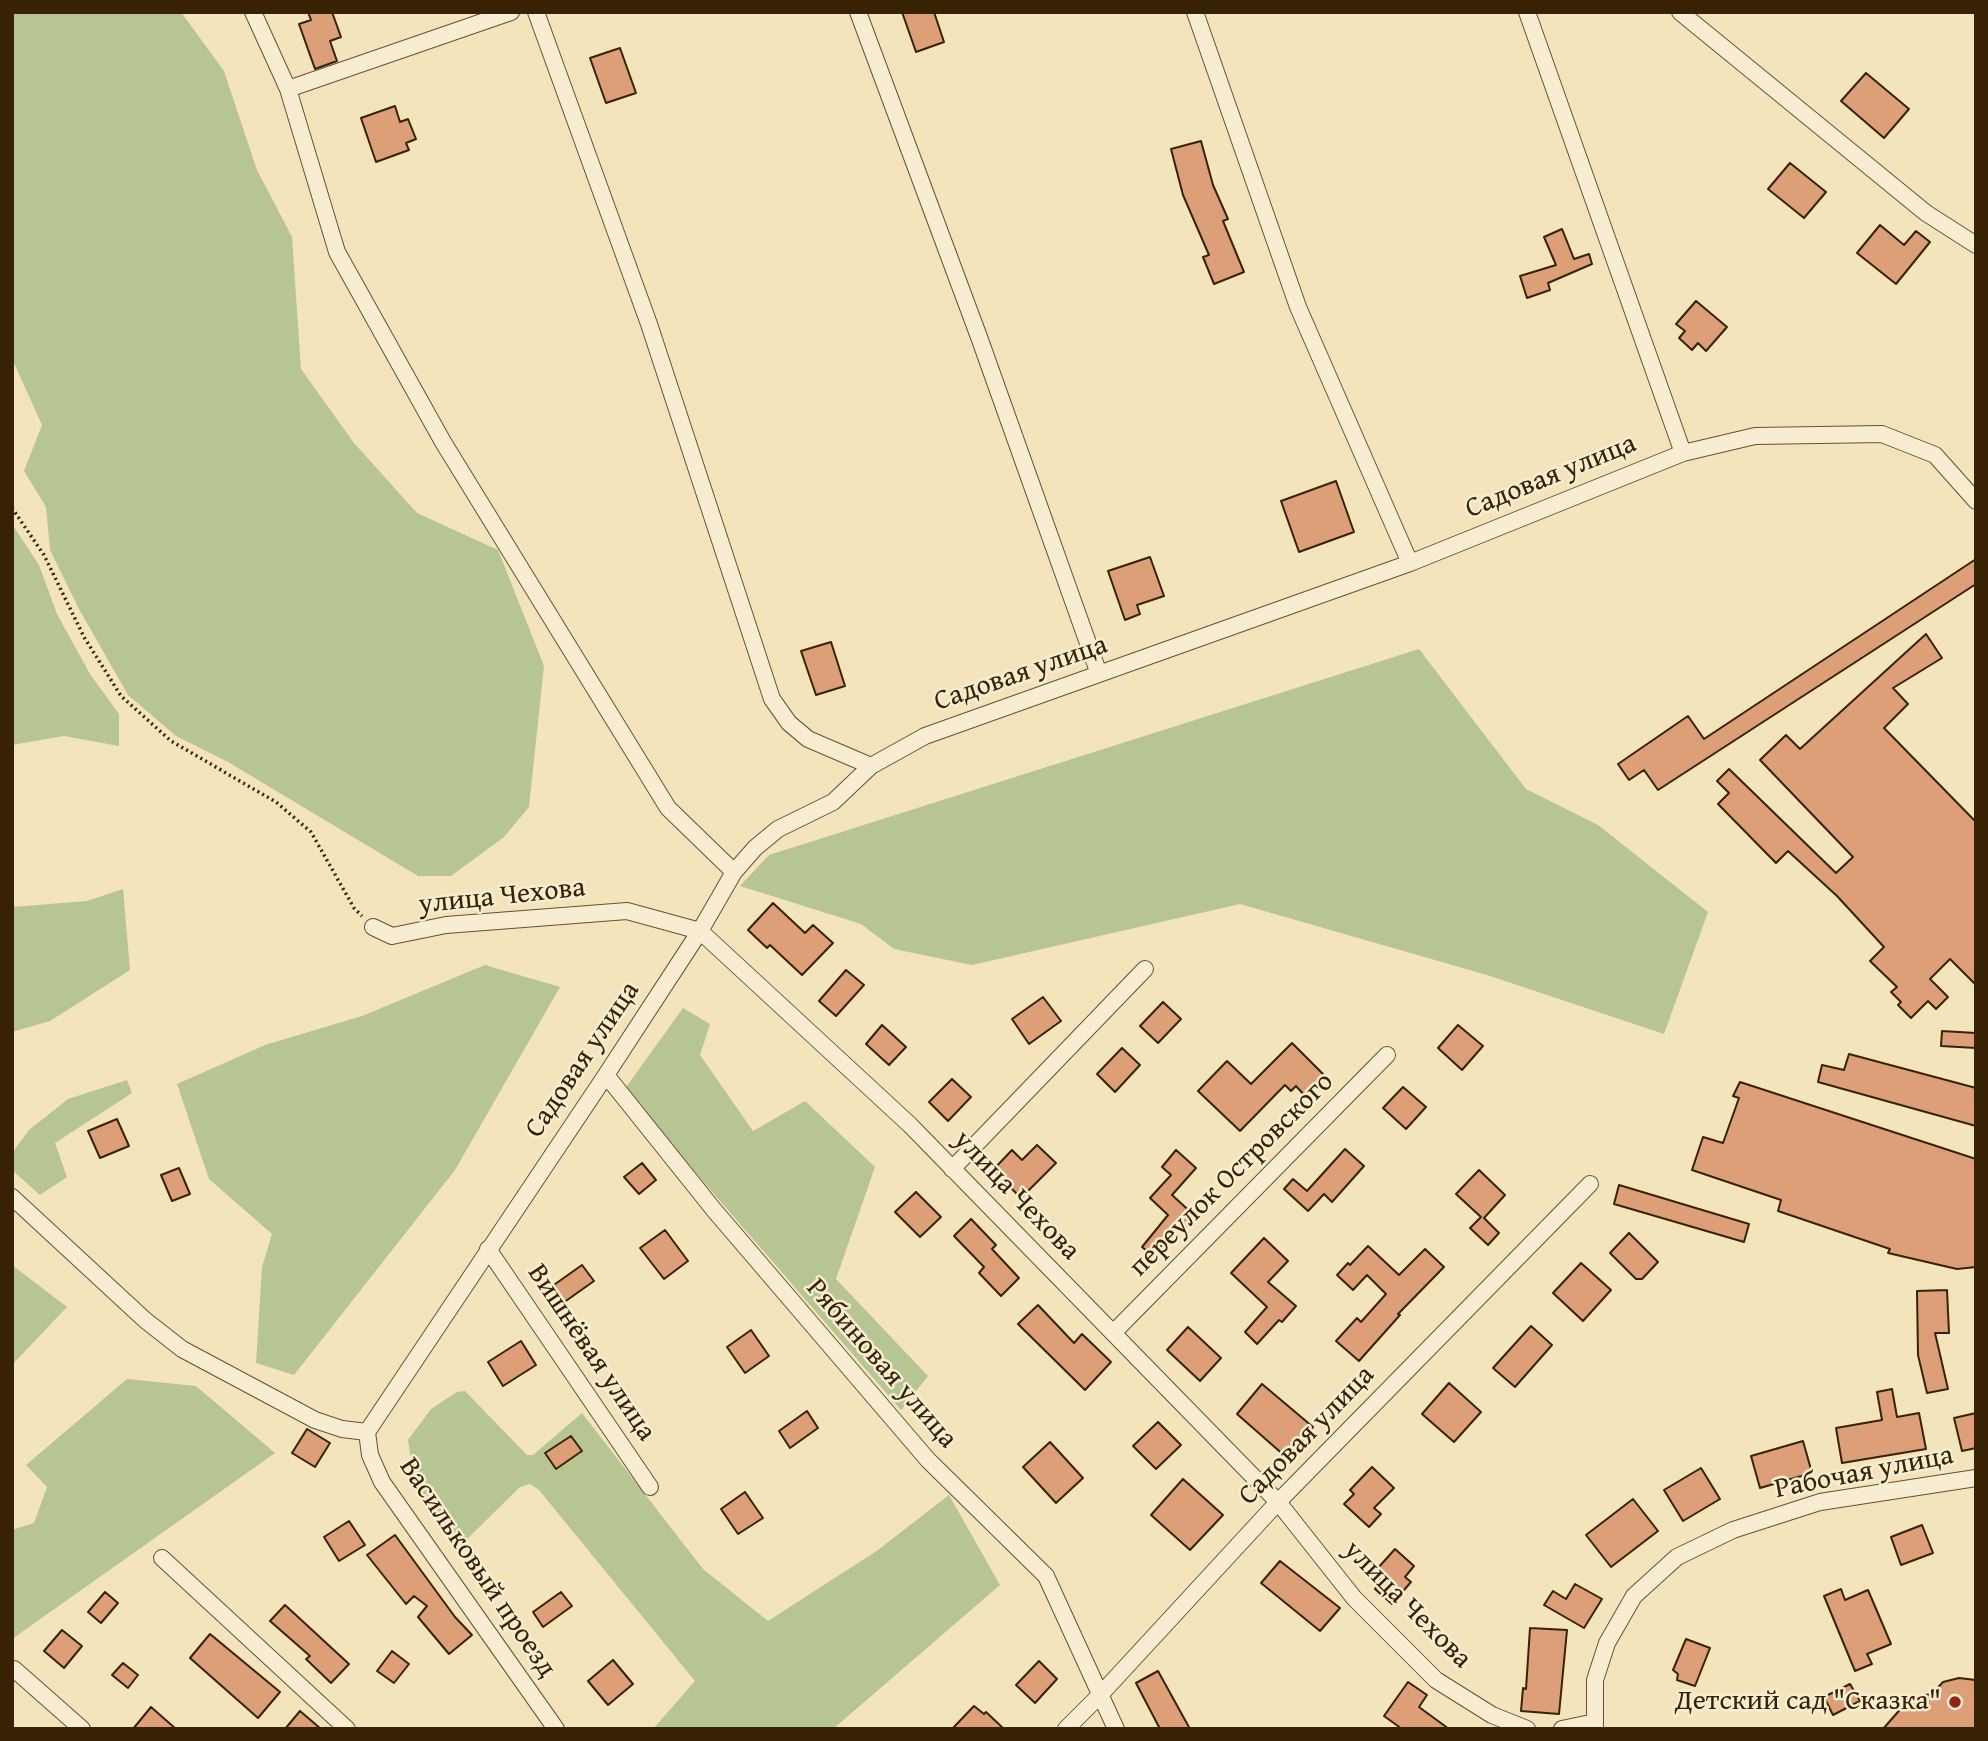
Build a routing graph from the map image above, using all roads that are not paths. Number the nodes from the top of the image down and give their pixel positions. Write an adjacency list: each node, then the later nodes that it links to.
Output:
1 (253, 12): 8 (street)
2 (511, 12): 8 (street)
3 (536, 12): 14 (street)
4 (858, 12): 13 (street)
5 (1195, 12): 12 (street)
6 (1527, 12): 10 (street)
7 (1680, 12): 9 (street)
8 (288, 89): 15 (street)
9 (1976, 245)
10 (1683, 453): 11 (street, Садовая улица); 12 (street, Садовая улица)
11 (1974, 497)
12 (1410, 563): 13 (street, Садовая улица)
13 (1099, 674): 14 (street, Садовая улица)
14 (871, 766): 15 (street, Садовая улица)
15 (734, 872): 17 (street, Садовая улица)
16 (373, 927): 17 (street, улица Чехова)
17 (700, 930): 20 (street, Садовая улица); 21 (street, улица Чехова)
18 (1145, 969): 21 (street)
19 (1387, 1055): 25 (street, переулок Островского)
20 (606, 1075): 24 (street, Садовая улица); 32 (street, Рябиновая улица)
21 (952, 1168): 25 (street, улица Чехова)
22 (1590, 1184): 29 (street, Садовая улица)
23 (12, 1197): 26 (street)
24 (488, 1249): 26 (street, Садовая улица); 28 (street, Вишнёвая улица)
25 (1113, 1333): 29 (street, улица Чехова)
26 (367, 1432): 36 (street, Васильковый проезд)
27 (1976, 1478): 33 (street, Рабочая улица)
28 (650, 1487)
29 (1278, 1502): 32 (street, Садовая улица); 39 (street, улица Чехова)
30 (162, 1558): 35 (street)
31 (14, 1668): 34 (street)
32 (1100, 1695): 37 (street, Садовая улица); 38 (street, Рябиновая улица)
33 (1595, 1725): 40 (street)
34 (82, 1729)
35 (347, 1729)
36 (556, 1729)
37 (1066, 1729)
38 (1116, 1729)
39 (1527, 1729)
40 (1562, 1729)

